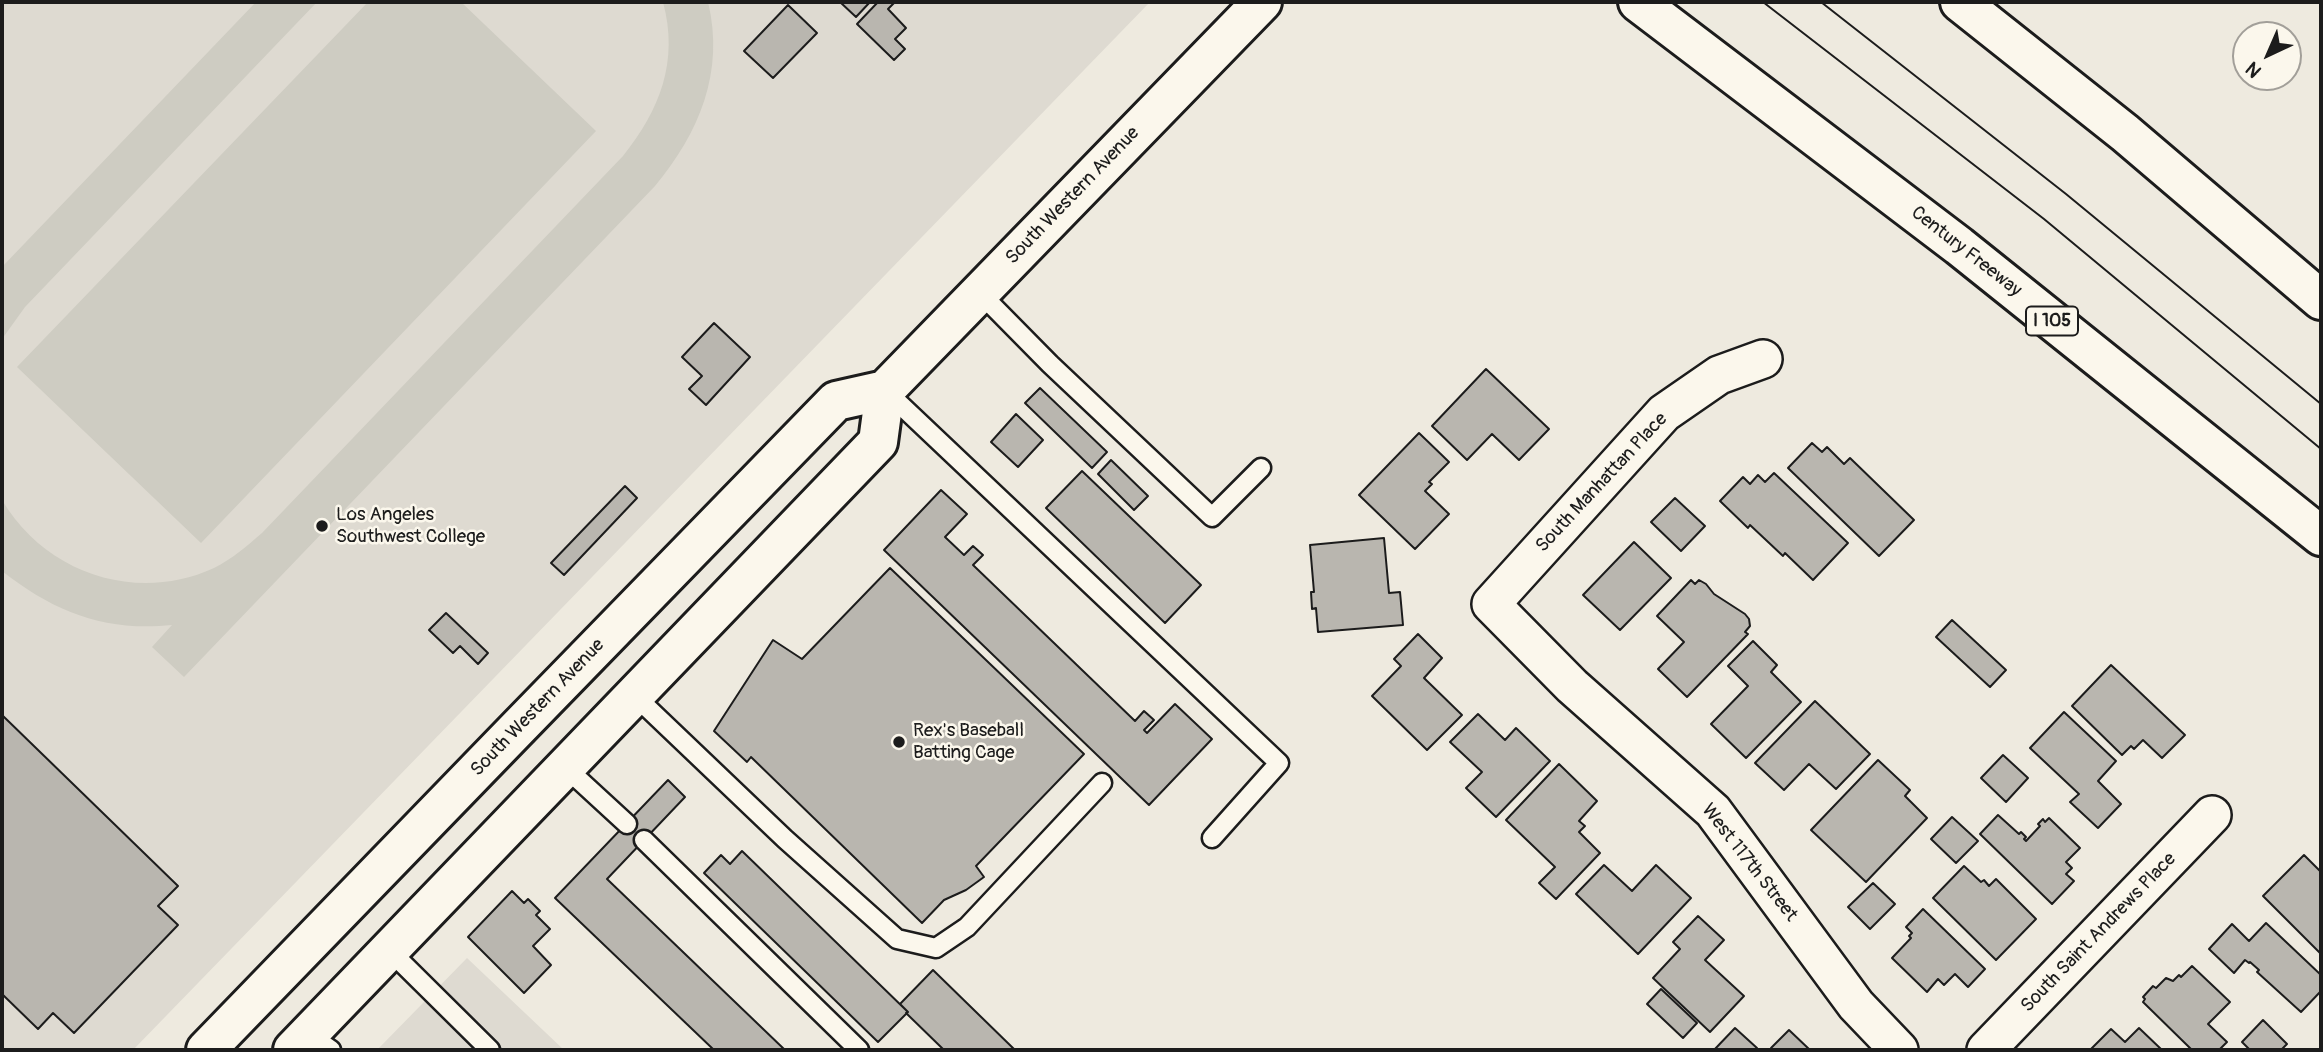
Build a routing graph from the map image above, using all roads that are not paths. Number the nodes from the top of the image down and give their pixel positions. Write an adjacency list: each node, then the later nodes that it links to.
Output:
1 (1262, 2): 4 (main road, South Western Avenue)
2 (1638, 2): 9 (main road, Century Freeway / I 105)
3 (1960, 2): 5 (main road)
4 (979, 292): 7 (main road, South Western Avenue); 8 (lane)
5 (2321, 300)
6 (1763, 359): 10 (street, South Manhattan Place)
7 (885, 390): 11 (main road); 16 (lane); 20 (main road, South Western Avenue)
8 (1261, 468)
9 (2321, 536)
10 (1491, 604): 23 (street, West 117th Street)
11 (633, 694): 12 (main road); 13 (lane)
12 (565, 767): 15 (lane); 18 (main road)
13 (1102, 783)
14 (2211, 815): 24 (street, South Saint Andrews Place)
15 (627, 824)
16 (1213, 838)
17 (644, 840): 22 (lane)
18 (388, 950): 19 (main road); 21 (lane)
19 (310, 1045)
20 (206, 1050)
21 (490, 1050)
22 (859, 1050)
23 (1899, 1050)
24 (1986, 1050)

